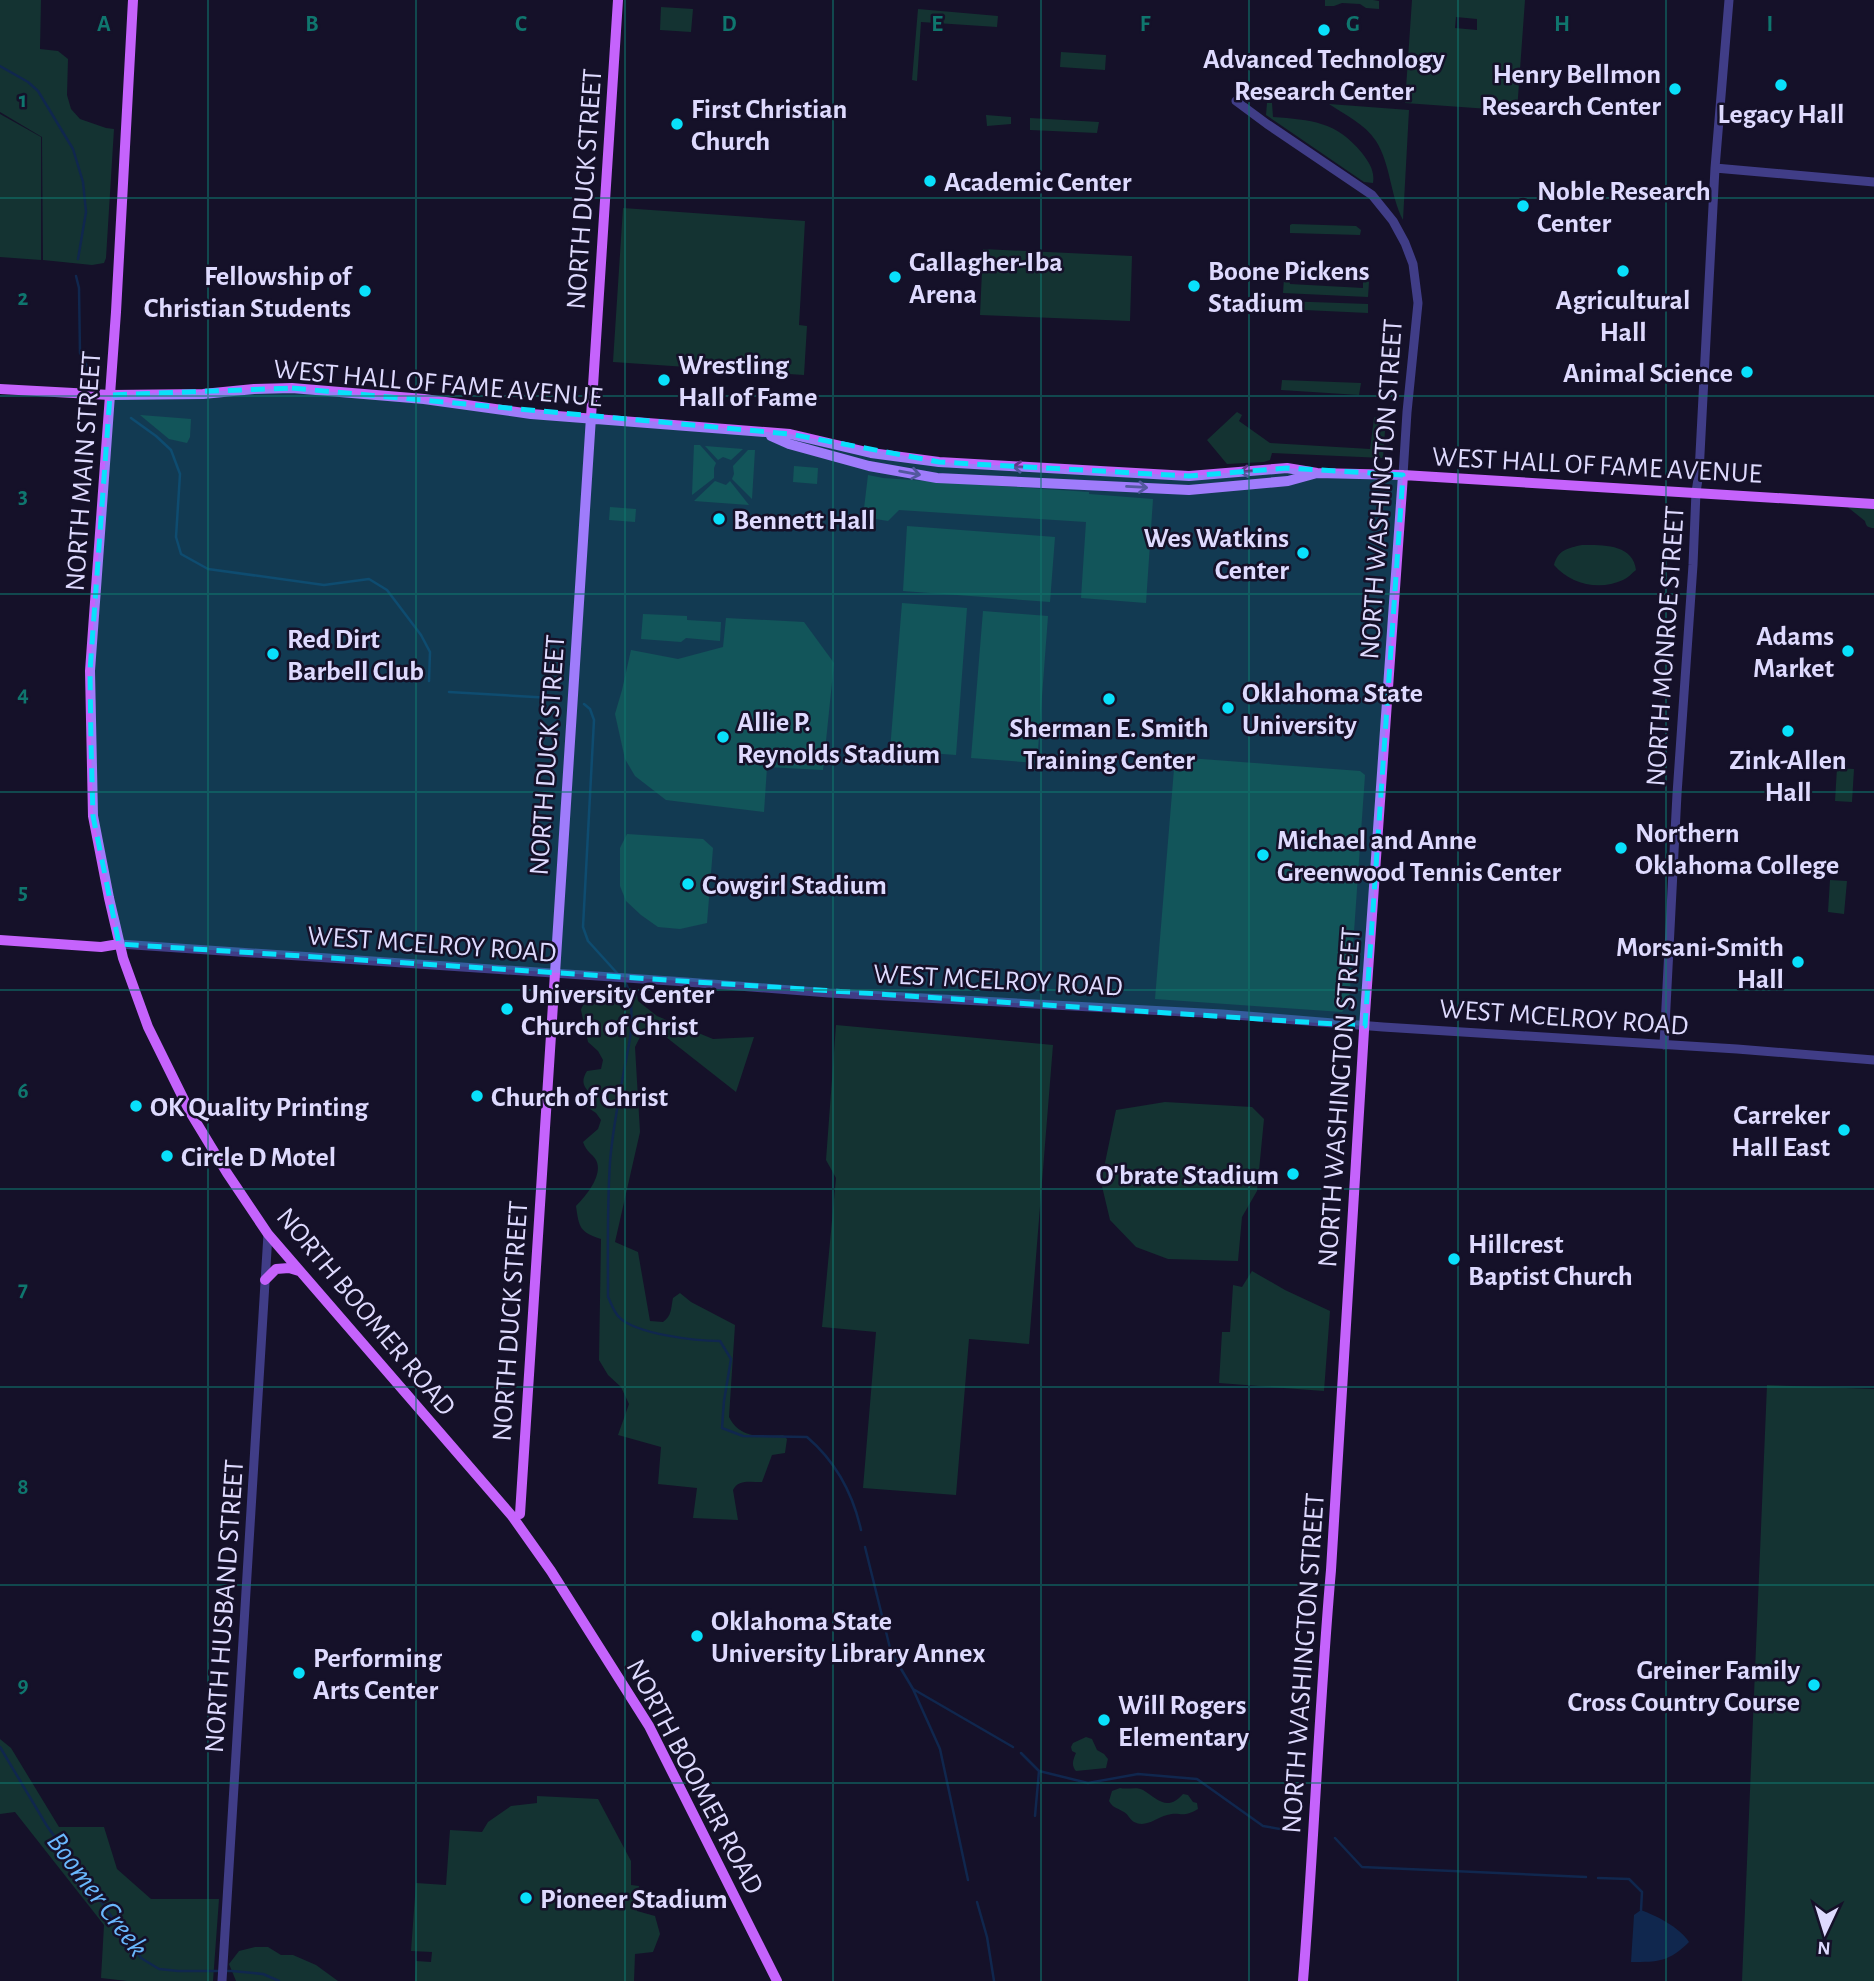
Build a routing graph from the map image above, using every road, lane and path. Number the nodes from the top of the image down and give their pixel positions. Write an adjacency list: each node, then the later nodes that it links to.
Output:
1 (133, 0): 8 (main road, NORTH MAIN STREET)
2 (618, 0): 9 (main road, NORTH DUCK STREET)
3 (1728, 0): 5 (street, NORTH MONROE STREET)
4 (1236, 101): 10 (street, NORTH WASHINGTON STREET)
5 (1715, 168): 6 (street); 11 (street, NORTH MONROE STREET)
6 (1874, 182)
7 (0, 389): 8 (main road, WEST HALL OF FAME AVENUE)
8 (110, 395): 9 (main road, WEST HALL OF FAME AVENUE); 14 (main road, NORTH MAIN STREET)
9 (591, 419): 10 (main road, WEST HALL OF FAME AVENUE); 15 (main road, NORTH DUCK STREET)
10 (1404, 475): 11 (main road, WEST HALL OF FAME AVENUE); 16 (main road, NORTH WASHINGTON STREET)
11 (1696, 492): 12 (main road, WEST HALL OF FAME AVENUE); 17 (street, NORTH MONROE STREET)
12 (1874, 504)
13 (0, 939): 14 (main road)
14 (119, 944): 15 (street, WEST MCELROY ROAD); 19 (main road, NORTH BOOMER ROAD)
15 (554, 974): 16 (street, WEST MCELROY ROAD); 22 (main road, NORTH DUCK STREET)
16 (1365, 1026): 17 (street, WEST MCELROY ROAD); 25 (main road, NORTH WASHINGTON STREET)
17 (1664, 1045): 18 (street, WEST MCELROY ROAD)
18 (1874, 1060)
19 (268, 1234): 20 (main road, NORTH BOOMER ROAD); 21 (street, NORTH HUSBAND STREET)
20 (300, 1271): 21 (main road); 24 (main road, NORTH BOOMER ROAD)
21 (265, 1280): 23 (street, NORTH HUSBAND STREET)
22 (520, 1514)
23 (222, 1980)
24 (777, 1981)
25 (1303, 1981)

